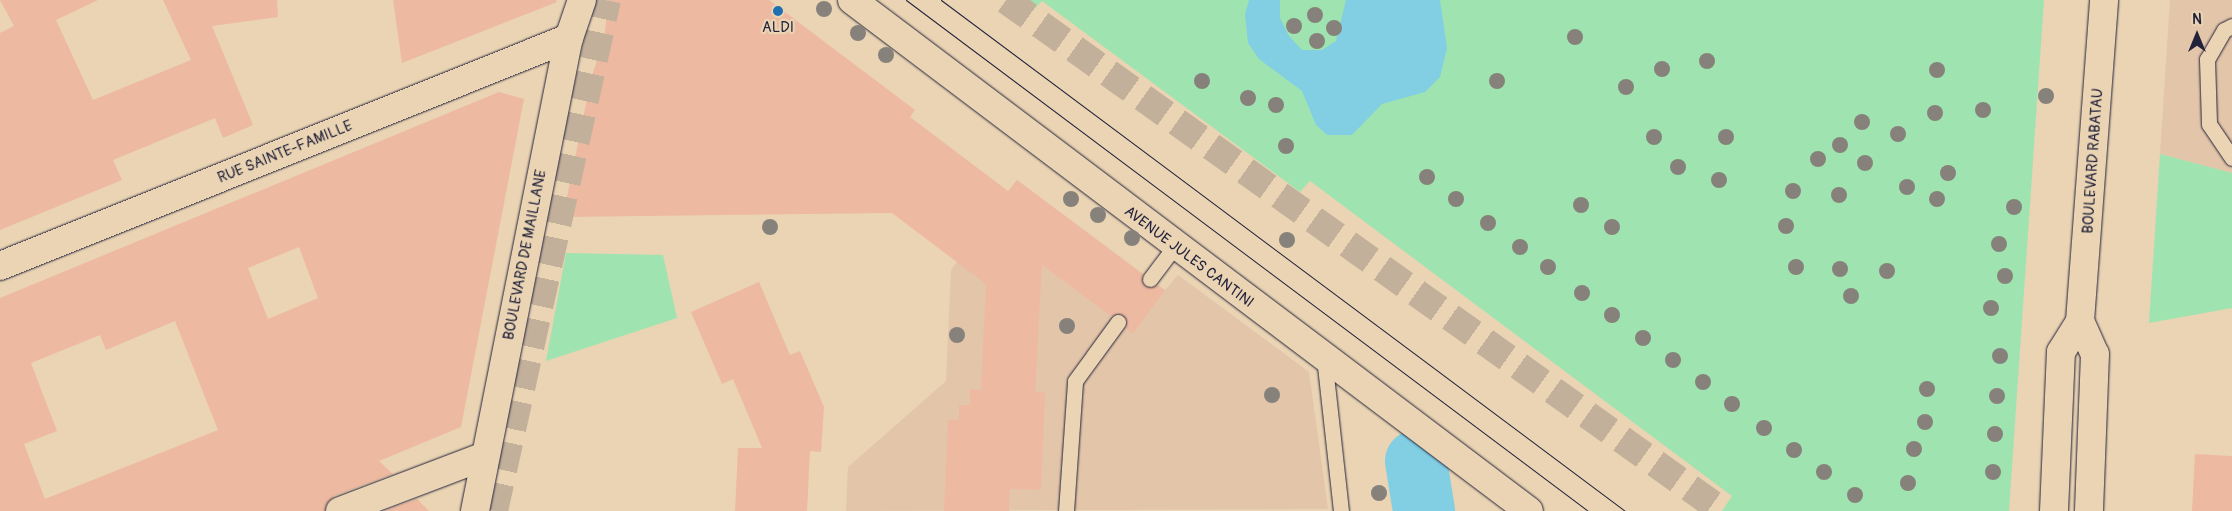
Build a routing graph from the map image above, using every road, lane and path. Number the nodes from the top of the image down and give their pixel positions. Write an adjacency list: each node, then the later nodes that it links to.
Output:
1 (582, 0): 5 (main road, BOULEVARD DE MAILLANE)
2 (852, 0): 7 (main road, AVENUE JULES CANTINI)
3 (2104, 0): 10 (main road, BOULEVARD RABATAU)
4 (2232, 26): 6 (lane)
5 (569, 38): 8 (main road, RUE SAINTE-FAMILLE); 13 (main road, BOULEVARD DE MAILLANE)
6 (2232, 158)
7 (1175, 246): 9 (lane); 12 (main road, AVENUE JULES CANTINI)
8 (0, 266)
9 (1150, 280)
10 (2080, 321): 19 (main road, BOULEVARD RABATAU); 20 (main road, BOULEVARD RABATAU)
11 (1118, 322): 16 (lane)
12 (1324, 358): 17 (lane); 18 (main road, AVENUE JULES CANTINI)
13 (485, 456): 14 (main road); 15 (main road, BOULEVARD DE MAILLANE)
14 (340, 511)
15 (475, 511)
16 (1066, 511)
17 (1341, 511)
18 (1529, 511)
19 (2054, 511)
20 (2090, 511)

